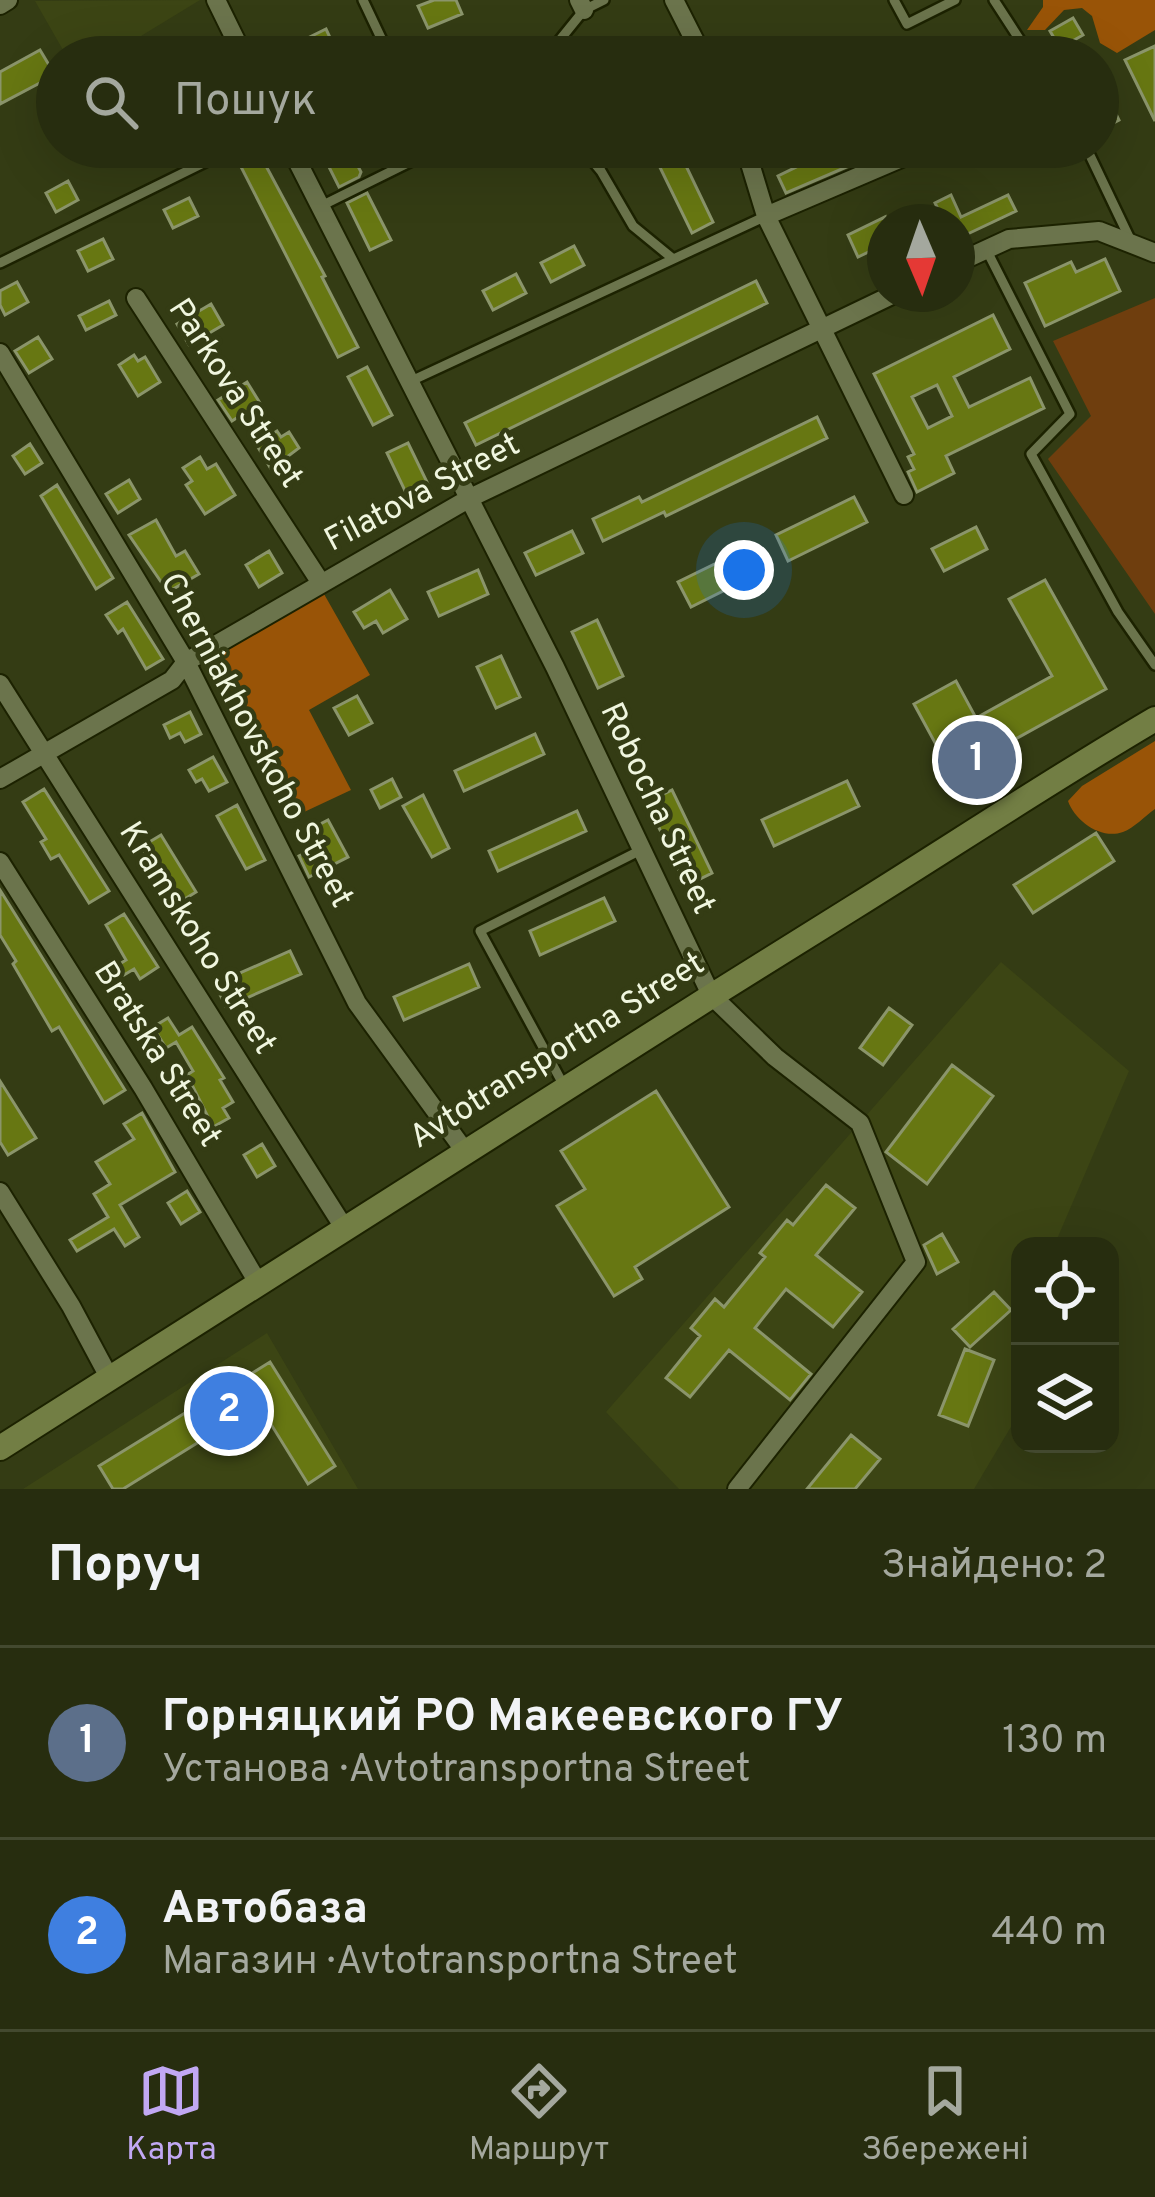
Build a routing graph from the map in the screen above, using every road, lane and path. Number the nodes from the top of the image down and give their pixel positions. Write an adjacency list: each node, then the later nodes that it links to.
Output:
1 (8, 0): 9 (street)
2 (216, 0): 11 (street)
3 (363, 0): 12 (lane)
4 (604, 0): 10 (lane)
5 (674, 0): 14 (street)
6 (894, 0): 7 (lane)
7 (955, 0)
8 (994, 0): 15 (lane)
9 (0, 5)
10 (581, 5): 13 (lane)
11 (234, 36)
12 (380, 36)
13 (560, 36)
14 (692, 36)
15 (1017, 36)
16 (193, 168): 30 (lane)
17 (301, 168): 23 (street, Robocha Street)
18 (398, 168): 23 (lane)
19 (598, 168): 29 (lane)
20 (751, 168): 24 (street)
21 (879, 168): 24 (street)
22 (1096, 168): 25 (lane)
23 (320, 206): 35 (street, Robocha Street)
24 (766, 216): 29 (lane); 33 (street)
25 (1132, 244): 26 (street); 27 (street)
26 (986, 249): 28 (street); 40 (lane)
27 (1155, 253)
28 (975, 254)
29 (673, 258): 35 (lane)
30 (0, 263)
31 (136, 298): 38 (street, Parkova Street)
32 (867, 307): 33 (street, Filatova Street)
33 (824, 328): 36 (street); 37 (street, Filatova Street)
34 (0, 353): 39 (street, Cherniakhovskoho Street)
35 (411, 381): 37 (street, Robocha Street)
36 (904, 495)
37 (470, 499): 38 (street, Filatova Street); 45 (street, Robocha Street)
38 (321, 583): 39 (street, Filatova Street)
39 (186, 662): 43 (street, Filatova Street); 49 (street, Cherniakhovskoho Street)
40 (1155, 664)
41 (0, 684): 43 (street, Kramskoho Street)
42 (1155, 719): 47 (main road, Avtotransportna Street)
43 (41, 752): 44 (street, Filatova Street); 51 (street, Kramskoho Street)
44 (0, 779)
45 (641, 850): 47 (street, Robocha Street); 48 (lane)
46 (0, 862): 52 (street, Bratska Street)
47 (710, 995): 48 (main road, Avtotransportna Street); 55 (street, Robocha Street)
48 (564, 1086): 49 (main road, Avtotransportna Street)
49 (464, 1150): 51 (main road, Avtotransportna Street)
50 (0, 1192): 53 (street)
51 (344, 1226): 52 (main road, Avtotransportna Street)
52 (257, 1281): 53 (main road, Avtotransportna Street)
53 (110, 1378): 54 (main road, Avtotransportna Street)
54 (0, 1448)
55 (737, 1489)

